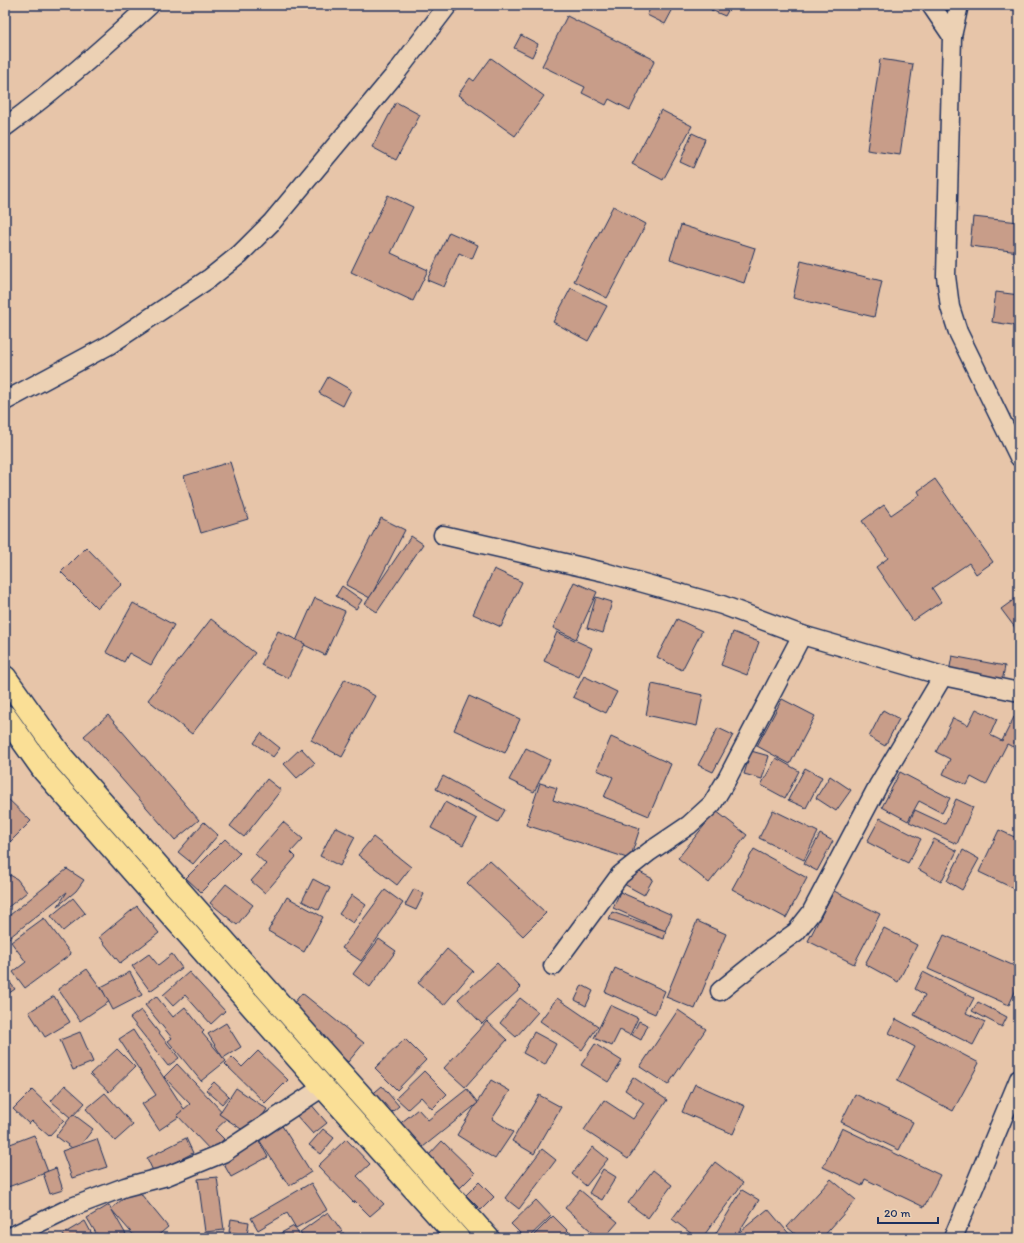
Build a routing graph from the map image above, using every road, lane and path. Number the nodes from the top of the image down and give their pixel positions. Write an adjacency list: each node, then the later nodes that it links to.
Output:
1 (150, 5): 6 (street)
2 (448, 5): 7 (street)
3 (931, 5): 5 (street)
4 (960, 5): 5 (street)
5 (952, 36): 8 (street)
6 (5, 127)
7 (5, 401)
8 (1019, 457)
9 (443, 535): 10 (street)
10 (802, 635): 11 (street); 15 (street)
11 (943, 676): 13 (street); 16 (street)
12 (5, 677): 21 (main road)
13 (1019, 692)
14 (5, 716): 18 (main road)
15 (553, 966)
16 (720, 990)
17 (1019, 1079): 22 (street)
18 (323, 1087): 19 (street); 20 (main road)
19 (8, 1238)
20 (458, 1238)
21 (488, 1238)
22 (953, 1238)

